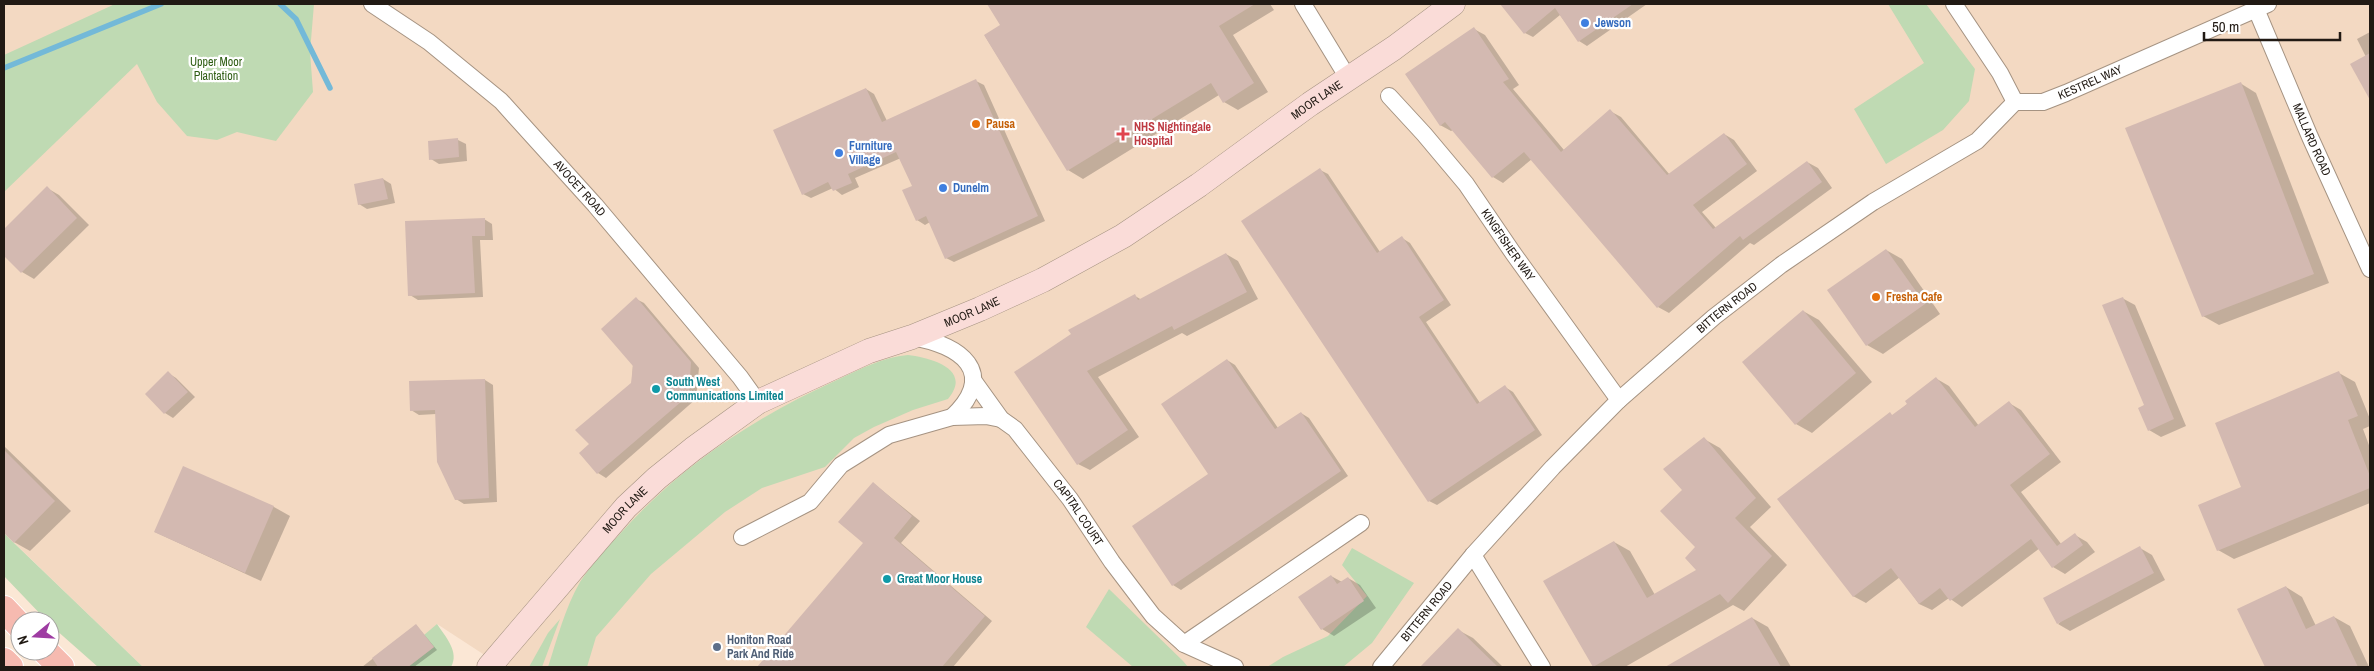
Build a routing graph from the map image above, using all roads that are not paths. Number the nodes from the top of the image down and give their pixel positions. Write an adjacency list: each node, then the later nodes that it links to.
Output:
1 (372, 4): 13 (street, AVOCET ROAD)
2 (1303, 4): 6 (street)
3 (1452, 4): 6 (main road, MOOR LANE)
4 (1954, 4): 8 (street)
5 (2262, 6): 8 (street, KESTREL WAY); 9 (street, MALLARD ROAD)
6 (1348, 78): 10 (main road, MOOR LANE)
7 (1389, 96): 12 (street, KINGFISHER WAY)
8 (2015, 102): 12 (street, BITTERN ROAD)
9 (2370, 269)
10 (912, 337): 11 (street, CAPITAL COURT); 13 (main road, MOOR LANE)
11 (973, 380): 14 (street); 15 (street, CAPITAL COURT)
12 (1620, 400): 18 (street, BITTERN ROAD)
13 (758, 402): 19 (main road, MOOR LANE)
14 (952, 417): 15 (street); 17 (street)
15 (1001, 419): 20 (street, CAPITAL COURT)
16 (1361, 523): 20 (street)
17 (742, 537)
18 (1474, 555): 26 (street, BITTERN ROAD); 27 (street)
19 (516, 637): 23 (main road, MOOR LANE); 24 (main road, MOOR LANE)
20 (1184, 644): 25 (street, CAPITAL COURT)
21 (4, 661): 22 (main road)
22 (10, 667)
23 (488, 667)
24 (506, 667)
25 (1235, 667)
26 (1381, 667)
27 (1542, 667)

